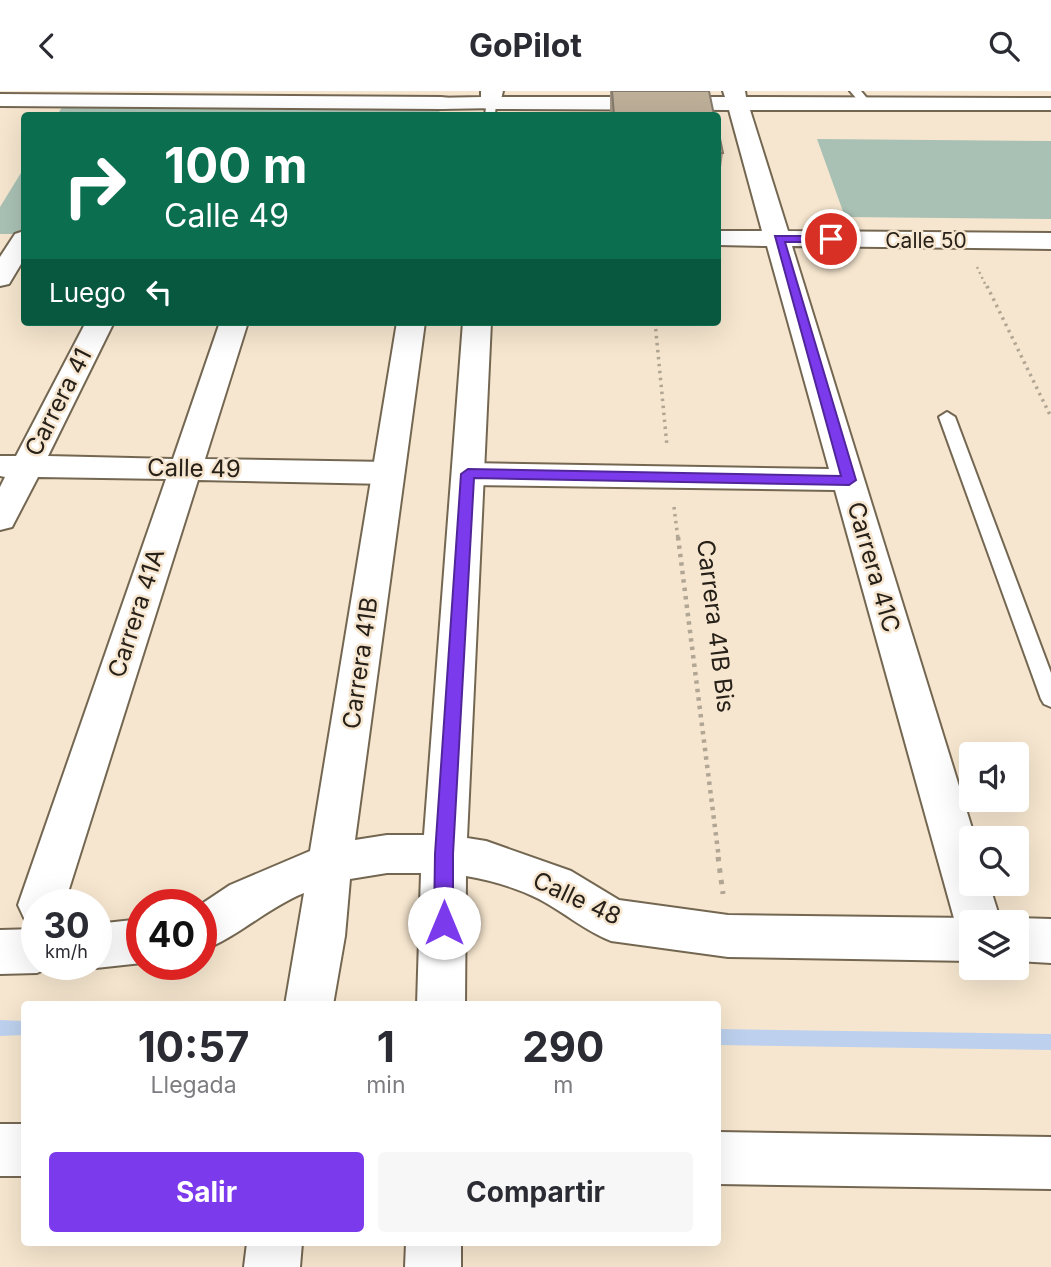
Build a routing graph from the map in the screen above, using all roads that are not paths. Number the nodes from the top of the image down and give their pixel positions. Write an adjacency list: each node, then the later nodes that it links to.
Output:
1 (6, 91): 9 (street)
2 (98, 96): 3 (street); 9 (street)
3 (206, 97): 4 (street)
4 (310, 97): 10 (street)
5 (617, 97): 6 (street); 11 (street)
6 (736, 97): 7 (street); 16 (street, Carrera 41C)
7 (861, 97): 8 (street)
8 (1001, 97): 12 (street)
9 (0, 100)
10 (440, 103): 11 (street)
11 (491, 103)
12 (1051, 104)
13 (0, 234): 14 (street)
14 (21, 237)
15 (721, 238): 16 (street, Calle 50)
16 (778, 239): 17 (street, Calle 50); 29 (street, Carrera 41C)
17 (1051, 240)
18 (21, 242): 19 (street)
19 (0, 278)
20 (98, 326): 25 (street, Carrera 41)
21 (233, 326): 26 (street, Carrera 41A)
22 (410, 326): 27 (street, Carrera 41B)
23 (477, 326): 28 (street)
24 (947, 417): 31 (lane)
25 (12, 466): 26 (street, Calle 49); 30 (street, Carrera 41)
26 (184, 467): 27 (street, Calle 49); 34 (street, Carrera 41A)
27 (388, 473): 33 (street, Carrera 41B)
28 (468, 474): 29 (street); 32 (street)
29 (849, 480): 35 (street, Carrera 41C)
30 (0, 520)
31 (1051, 699)
32 (444, 854): 33 (street, Calle 48); 37 (street, Calle 48); 41 (street)
33 (330, 863): 36 (street, Calle 48); 40 (street, Carrera 41B)
34 (46, 889)
35 (974, 910)
36 (217, 919)
37 (959, 940)
38 (1029, 940): 39 (street)
39 (1051, 941)
40 (310, 1001)
41 (440, 1001)
42 (0, 1150): 43 (street)
43 (21, 1150)
44 (721, 1158): 45 (street)
45 (1051, 1163)
46 (275, 1246): 48 (street)
47 (434, 1246): 49 (street)
48 (272, 1267)
49 (433, 1267)

